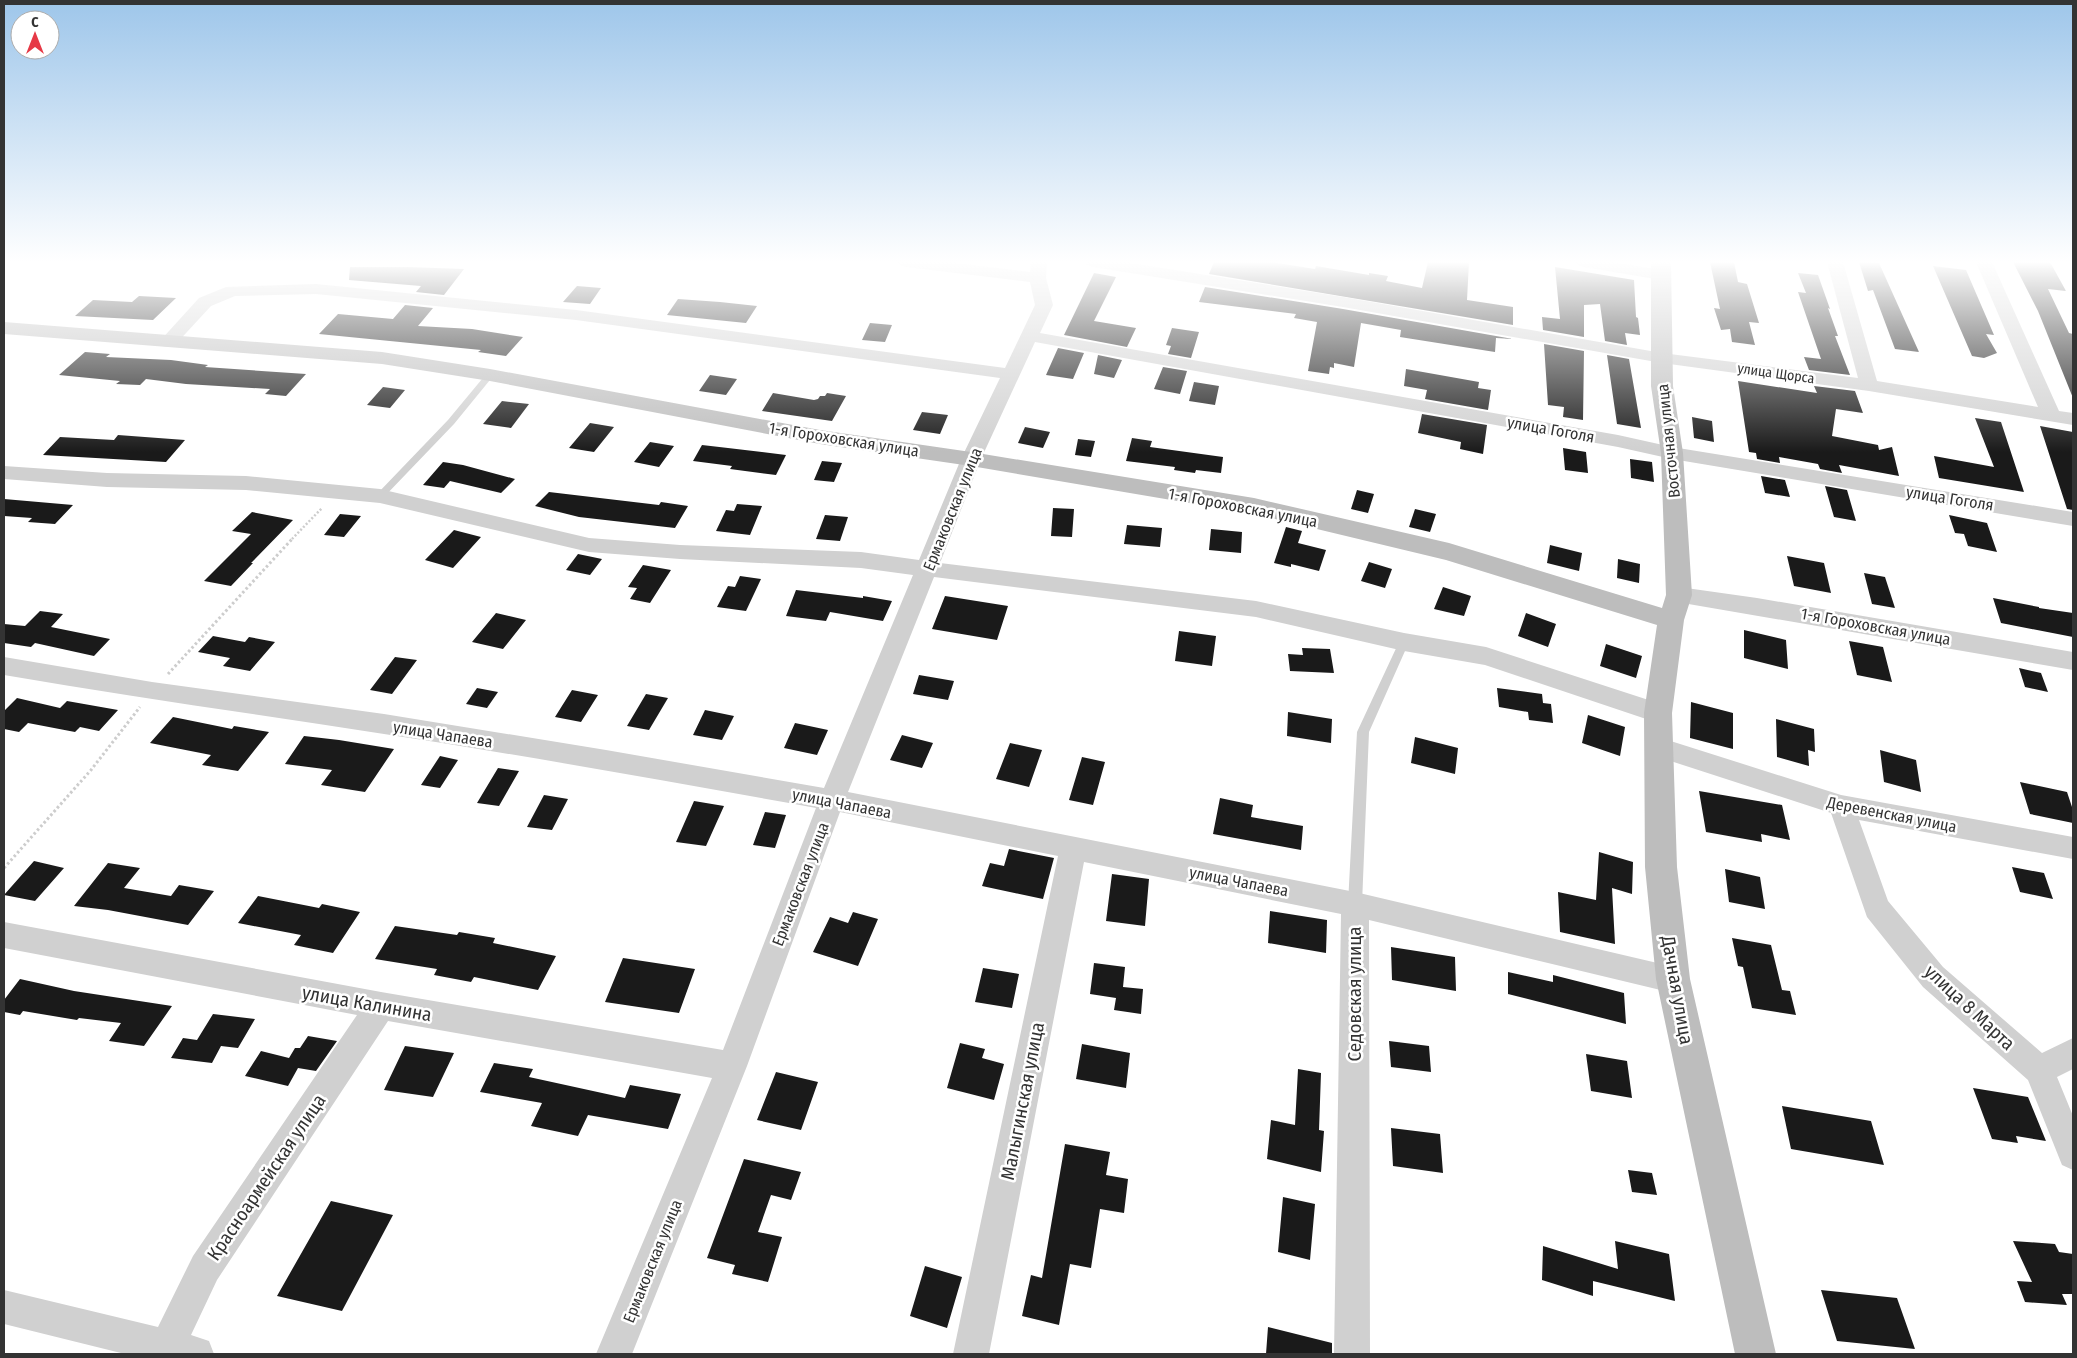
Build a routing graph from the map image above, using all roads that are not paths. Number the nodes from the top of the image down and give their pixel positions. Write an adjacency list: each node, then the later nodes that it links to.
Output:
1 (183, 325): 10 (street)
2 (652, 325): 12 (street)
3 (1034, 325): 9 (street, Ермаковская улица)
4 (1476, 325): 11 (street, улица Щорса)
5 (1662, 325): 11 (street, Восточная улица)
6 (1853, 325): 14 (street)
7 (2012, 325): 15 (street)
8 (4, 328): 10 (street, 1-я Гороховская улица)
9 (1029, 336): 12 (street, Ермаковская улица); 17 (street, улица Гоголя)
10 (168, 342): 13 (street, 1-я Гороховская улица)
11 (1662, 358): 14 (street, улица Щорса); 17 (street, Восточная улица)
12 (1011, 374): 18 (street, Ермаковская улица)
13 (490, 375): 18 (street, 1-я Гороховская улица); 20 (lane)
14 (1869, 385): 15 (street, улица Щорса)
15 (2051, 415): 16 (street, улица Щорса)
16 (2073, 419)
17 (1672, 453): 21 (street, улица Гоголя); 23 (street, Восточная улица)
18 (971, 459): 22 (street, Ермаковская улица); 23 (street, 1-я Гороховская улица)
19 (4, 472): 20 (street)
20 (380, 496): 22 (street)
21 (2073, 519)
22 (928, 568): 24 (street); 29 (street, Ермаковская улица)
23 (1675, 607): 25 (street, 1-я Гороховская улица); 27 (street, Дачная улица)
24 (1404, 642): 27 (street); 33 (lane, Седовская улица)
25 (2073, 661)
26 (4, 666): 29 (street, улица Чапаева)
27 (1658, 713): 28 (street, Дачная улица)
28 (1658, 747): 30 (street, Деревенская улица); 35 (street, Дачная улица)
29 (832, 800): 31 (street, улица Чапаева); 38 (street, Ермаковская улица)
30 (1841, 806): 32 (street, Деревенская улица); 39 (street, улица 8 Марта)
31 (1073, 848): 33 (street, улица Чапаева); 44 (street, Малыгинская улица)
32 (2073, 848)
33 (1355, 904): 35 (street, улица Чапаева); 45 (street, Седовская улица)
34 (4, 935): 36 (street, улица Калинина)
35 (1673, 979): 46 (street, Дачная улица)
36 (380, 1006): 38 (street, улица Калинина); 42 (street, Красноармейская улица)
37 (2073, 1053): 39 (street)
38 (732, 1066): 43 (street, Ермаковская улица)
39 (2040, 1070): 40 (street, улица 8 Марта)
40 (2073, 1154)
41 (4, 1307): 42 (street)
42 (175, 1352)
43 (614, 1354)
44 (971, 1354)
45 (1352, 1354)
46 (1756, 1354)

